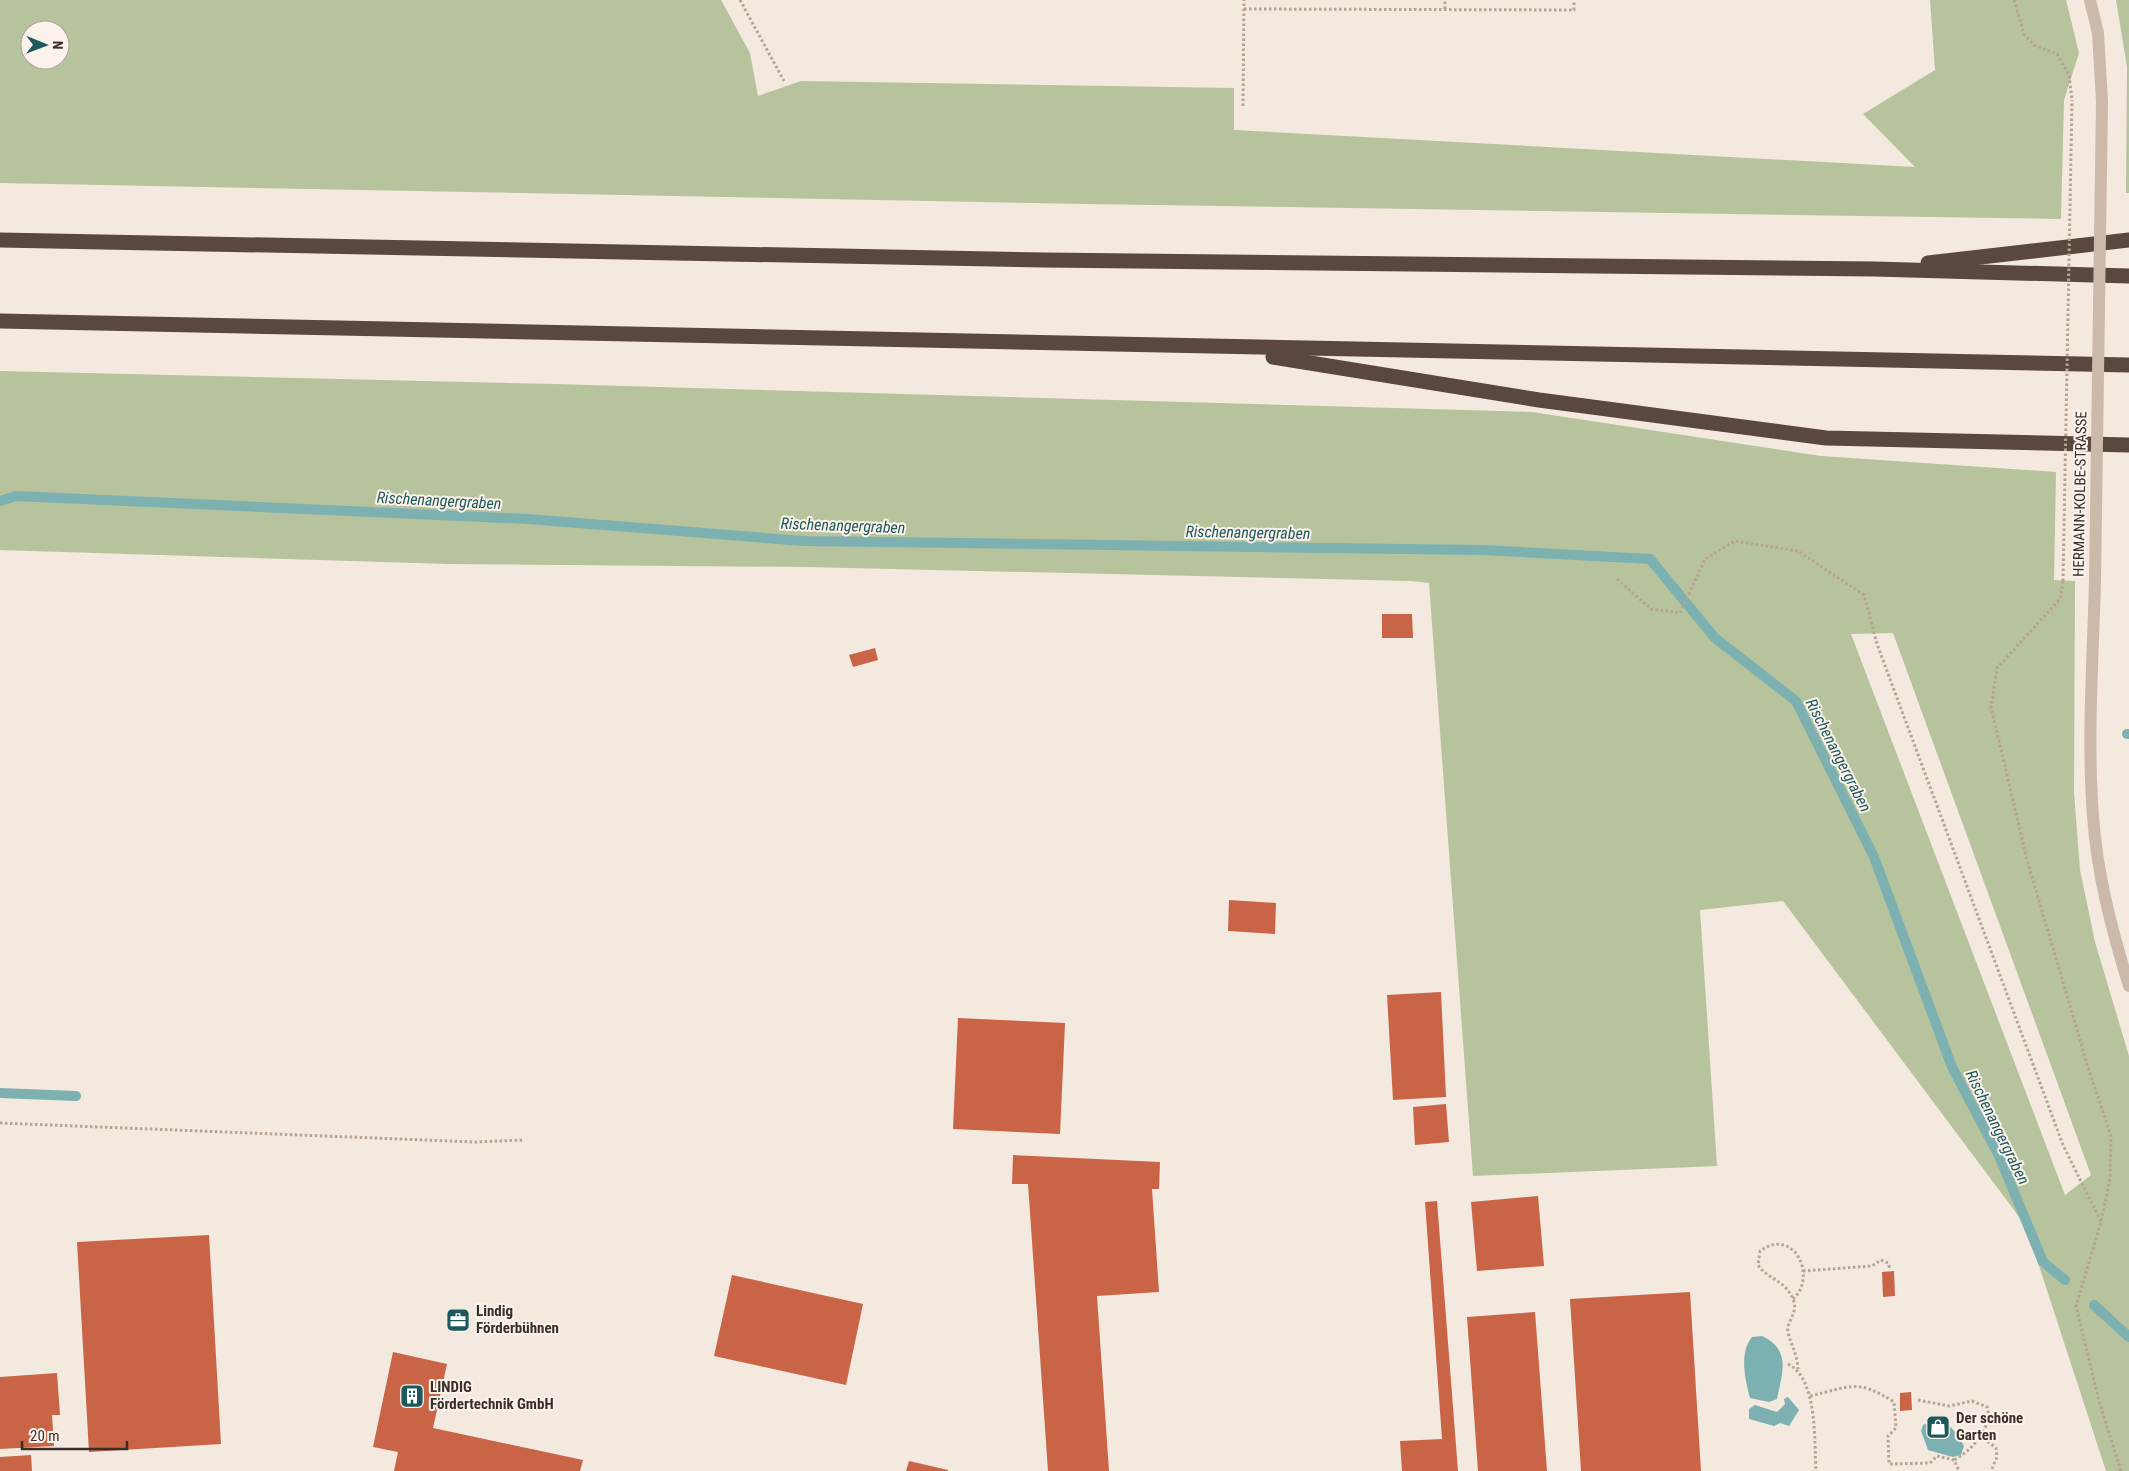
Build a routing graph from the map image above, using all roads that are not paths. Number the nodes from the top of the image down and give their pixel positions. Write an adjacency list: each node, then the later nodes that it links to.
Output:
1 (2090, 0): 10 (street, HERMANN-KOLBE-STRASSE, bridge)
2 (0, 240): 4 (highway)
3 (2129, 240): 4 (highway)
4 (1874, 270): 5 (highway)
5 (2129, 276)
6 (0, 321): 7 (highway)
7 (1220, 348): 8 (highway); 9 (highway)
8 (2129, 365)
9 (2129, 445)
10 (2129, 986)

